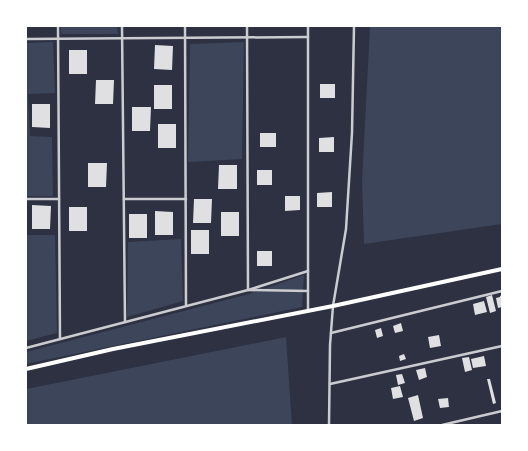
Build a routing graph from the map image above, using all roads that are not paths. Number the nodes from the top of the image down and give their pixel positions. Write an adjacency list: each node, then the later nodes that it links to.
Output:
1 (58, 26): 9 (street)
2 (122, 26): 10 (street)
3 (184, 26): 11 (street)
4 (247, 26): 7 (street)
5 (308, 26): 8 (street)
6 (354, 26): 23 (street)
7 (247, 37): 8 (street); 11 (street); 19 (street)
8 (308, 37): 18 (street)
9 (58, 38): 10 (street); 12 (street); 14 (street)
10 (122, 38): 11 (street); 15 (street)
11 (185, 38): 16 (street)
12 (26, 39)
13 (26, 199): 14 (street)
14 (59, 199): 27 (street)
15 (124, 199): 16 (street); 25 (street)
16 (186, 199): 22 (street)
17 (502, 269): 23 (main road)
18 (308, 271): 19 (street); 20 (street)
19 (248, 290): 20 (street); 22 (street)
20 (308, 291): 24 (street)
21 (502, 291): 26 (street)
22 (186, 306): 25 (street)
23 (333, 306): 24 (main road); 26 (street)
24 (308, 311): 30 (main road)
25 (125, 322): 27 (street)
26 (330, 333): 31 (street)
27 (60, 339): 29 (street)
28 (502, 346): 31 (street)
29 (26, 348)
30 (26, 369)
31 (330, 384): 33 (street)
32 (502, 411): 34 (street)
33 (329, 425)
34 (442, 425)

